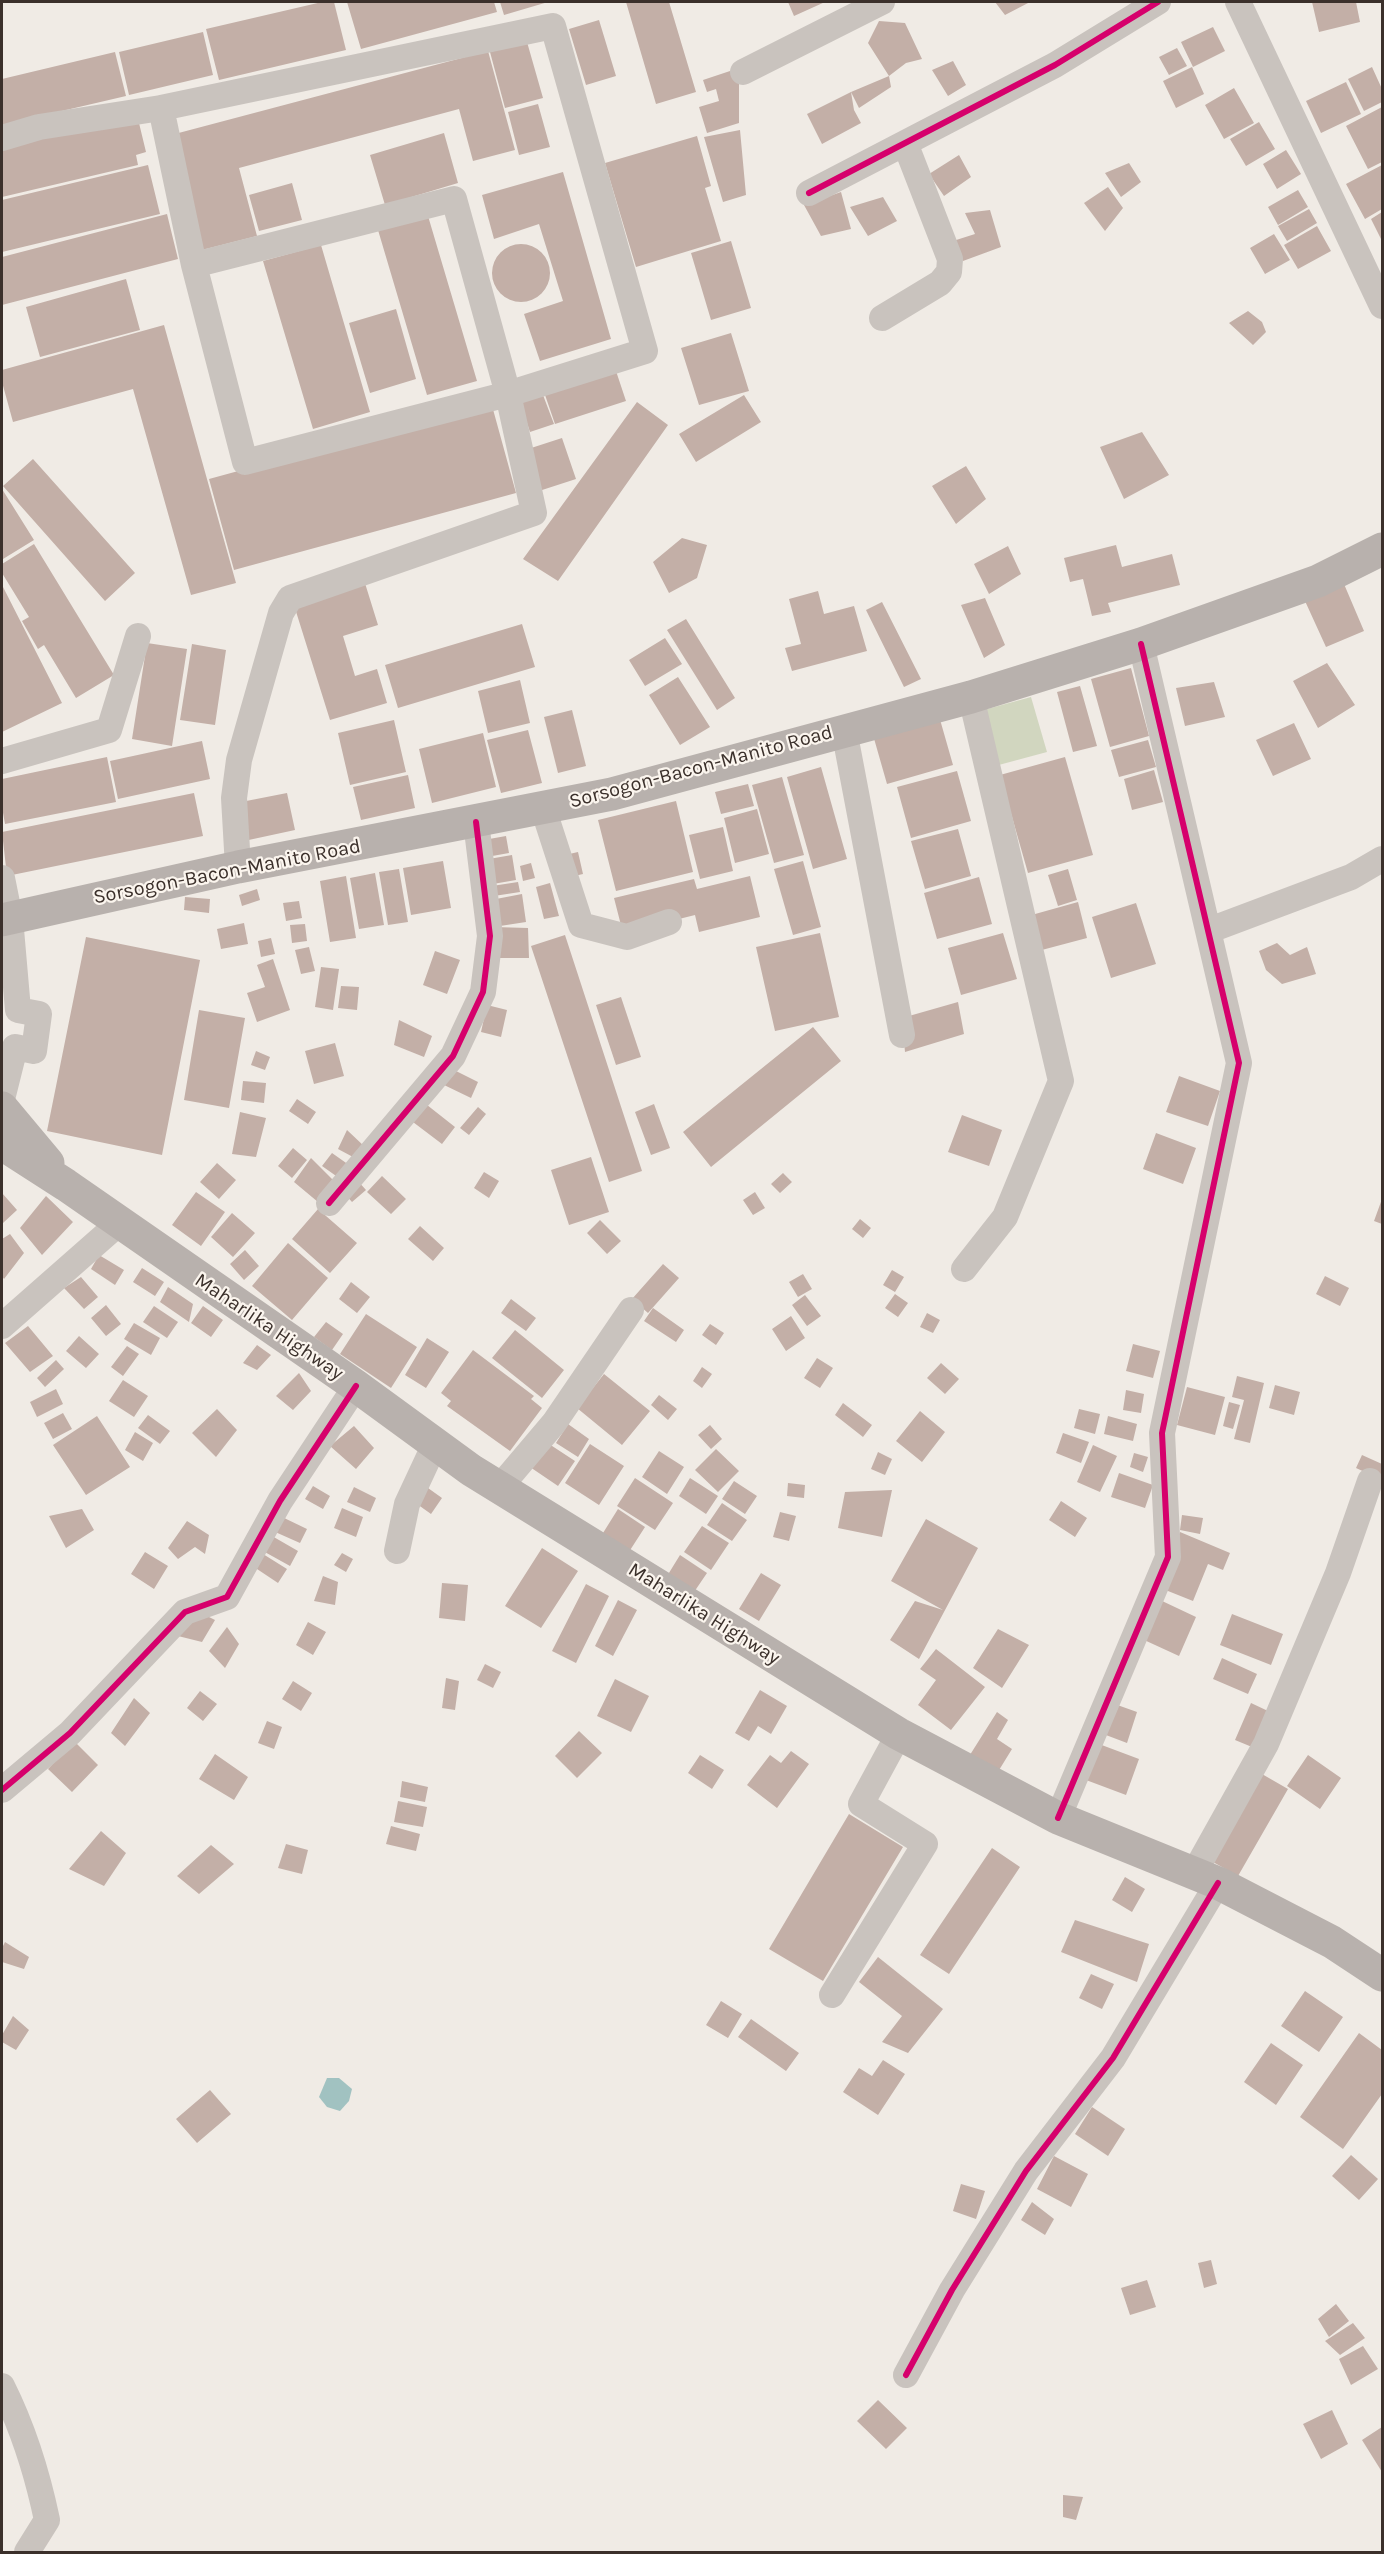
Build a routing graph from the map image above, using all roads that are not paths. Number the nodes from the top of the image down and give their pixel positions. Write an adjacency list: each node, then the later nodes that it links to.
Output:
1 (882, 2): 4 (street)
2 (1158, 2): 7 (street)
3 (1238, 2): 10 (street)
4 (743, 72)
5 (161, 108): 6 (street); 9 (street); 12 (street)
6 (2, 138)
7 (904, 143): 8 (street); 11 (street)
8 (809, 193)
9 (194, 265): 12 (street); 12 (street)
10 (1383, 306)
11 (882, 318)
12 (508, 394): 22 (street)
13 (1383, 549): 15 (main road, Sorsogon-Bacon-Manito Road)
14 (138, 636): 18 (street)
15 (1141, 644): 16 (main road, Sorsogon-Bacon-Manito Road); 26 (street)
16 (970, 697): 17 (main road, Sorsogon-Bacon-Manito Road); 34 (street)
17 (844, 730): 19 (main road, Sorsogon-Bacon-Manito Road); 27 (street)
18 (2, 761)
19 (543, 808): 20 (main road, Sorsogon-Bacon-Manito Road); 25 (street)
20 (476, 822): 22 (main road, Sorsogon-Bacon-Manito Road); 32 (street)
21 (1383, 859): 26 (street)
22 (238, 867): 24 (main road, Sorsogon-Bacon-Manito Road)
23 (2, 878): 24 (street)
24 (6, 919): 28 (street)
25 (669, 922)
26 (1210, 930): 44 (street)
27 (902, 1035)
28 (2, 1099)
29 (2, 1108): 31 (main road, Maharlika Highway)
30 (2, 1144): 31 (main road, Maharlika Highway)
31 (66, 1185): 33 (main road, Maharlika Highway)
32 (329, 1203)
33 (118, 1224): 36 (street); 37 (main road, Maharlika Highway)
34 (963, 1269)
35 (631, 1310): 40 (street)
36 (2, 1326)
37 (356, 1386): 38 (main road, Maharlika Highway); 43 (street)
38 (435, 1444): 40 (main road, Maharlika Highway); 41 (street)
39 (1370, 1481): 45 (street)
40 (500, 1488): 42 (main road, Maharlika Highway)
41 (397, 1551)
42 (899, 1734): 44 (main road, Maharlika Highway); 47 (street)
43 (2, 1790)
44 (1058, 1818): 45 (main road, Maharlika Highway)
45 (1206, 1878): 46 (main road, Maharlika Highway); 48 (street)
46 (1383, 1975)
47 (832, 1995)
48 (906, 2375)
49 (2, 2386): 50 (street)
50 (27, 2553)

